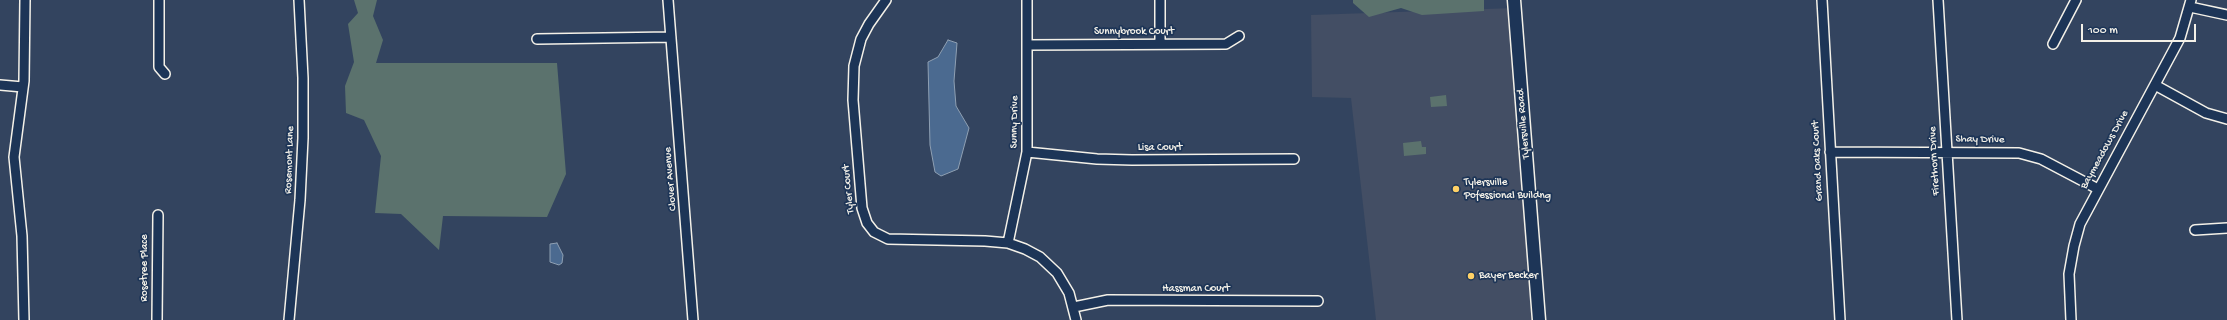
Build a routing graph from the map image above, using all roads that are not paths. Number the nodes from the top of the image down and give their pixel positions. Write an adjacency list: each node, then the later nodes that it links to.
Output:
1 (25, 0): 23 (street)
2 (158, 0): 20 (street)
3 (298, 0): 38 (street, Rosemont Lane)
4 (668, 0): 15 (street, Clover Avenue)
5 (886, 0): 33 (street, Tyler Court)
6 (1027, 0): 19 (street, Sunny Drive)
7 (1160, 0): 17 (street)
8 (1514, 0): 41 (main road, Tylersville Road)
9 (1822, 0): 26 (street, Grand Oaks Court)
10 (1938, 0): 27 (street, Firethorn Drive)
11 (2076, 0): 18 (street)
12 (2190, 3): 13 (street); 22 (street, Baymeadows Drive)
13 (2227, 15)
14 (1238, 36): 17 (street, Sunnybrook Court)
15 (671, 37): 16 (street); 39 (street, Clover Avenue)
16 (537, 39)
17 (1160, 44): 19 (street, Sunnybrook Court)
18 (2053, 44)
19 (1028, 45): 25 (street, Sunny Drive)
20 (165, 74)
21 (0, 85): 23 (street)
22 (2154, 85): 24 (street); 29 (street, Baymeadows Drive)
23 (23, 87): 36 (street)
24 (2227, 120)
25 (1027, 152): 28 (street, Lisa Court); 33 (street, Sunny Drive)
26 (1830, 152): 27 (street, Shay Drive); 42 (street, Grand Oaks Court)
27 (1946, 152): 29 (street, Shay Drive); 43 (street, Firethorn Drive)
28 (1294, 159)
29 (2098, 189): 44 (street, Baymeadows Drive)
30 (158, 215): 37 (street, Rosetree Place)
31 (2227, 228): 32 (street)
32 (2195, 230)
33 (1008, 243): 35 (street, Tyler Court)
34 (1318, 301): 35 (street, Hassman Court)
35 (1074, 307): 40 (street, Tyler Court)
36 (24, 320)
37 (157, 320)
38 (288, 320)
39 (693, 320)
40 (1076, 320)
41 (1539, 320)
42 (1840, 320)
43 (1957, 320)
44 (2071, 320)

